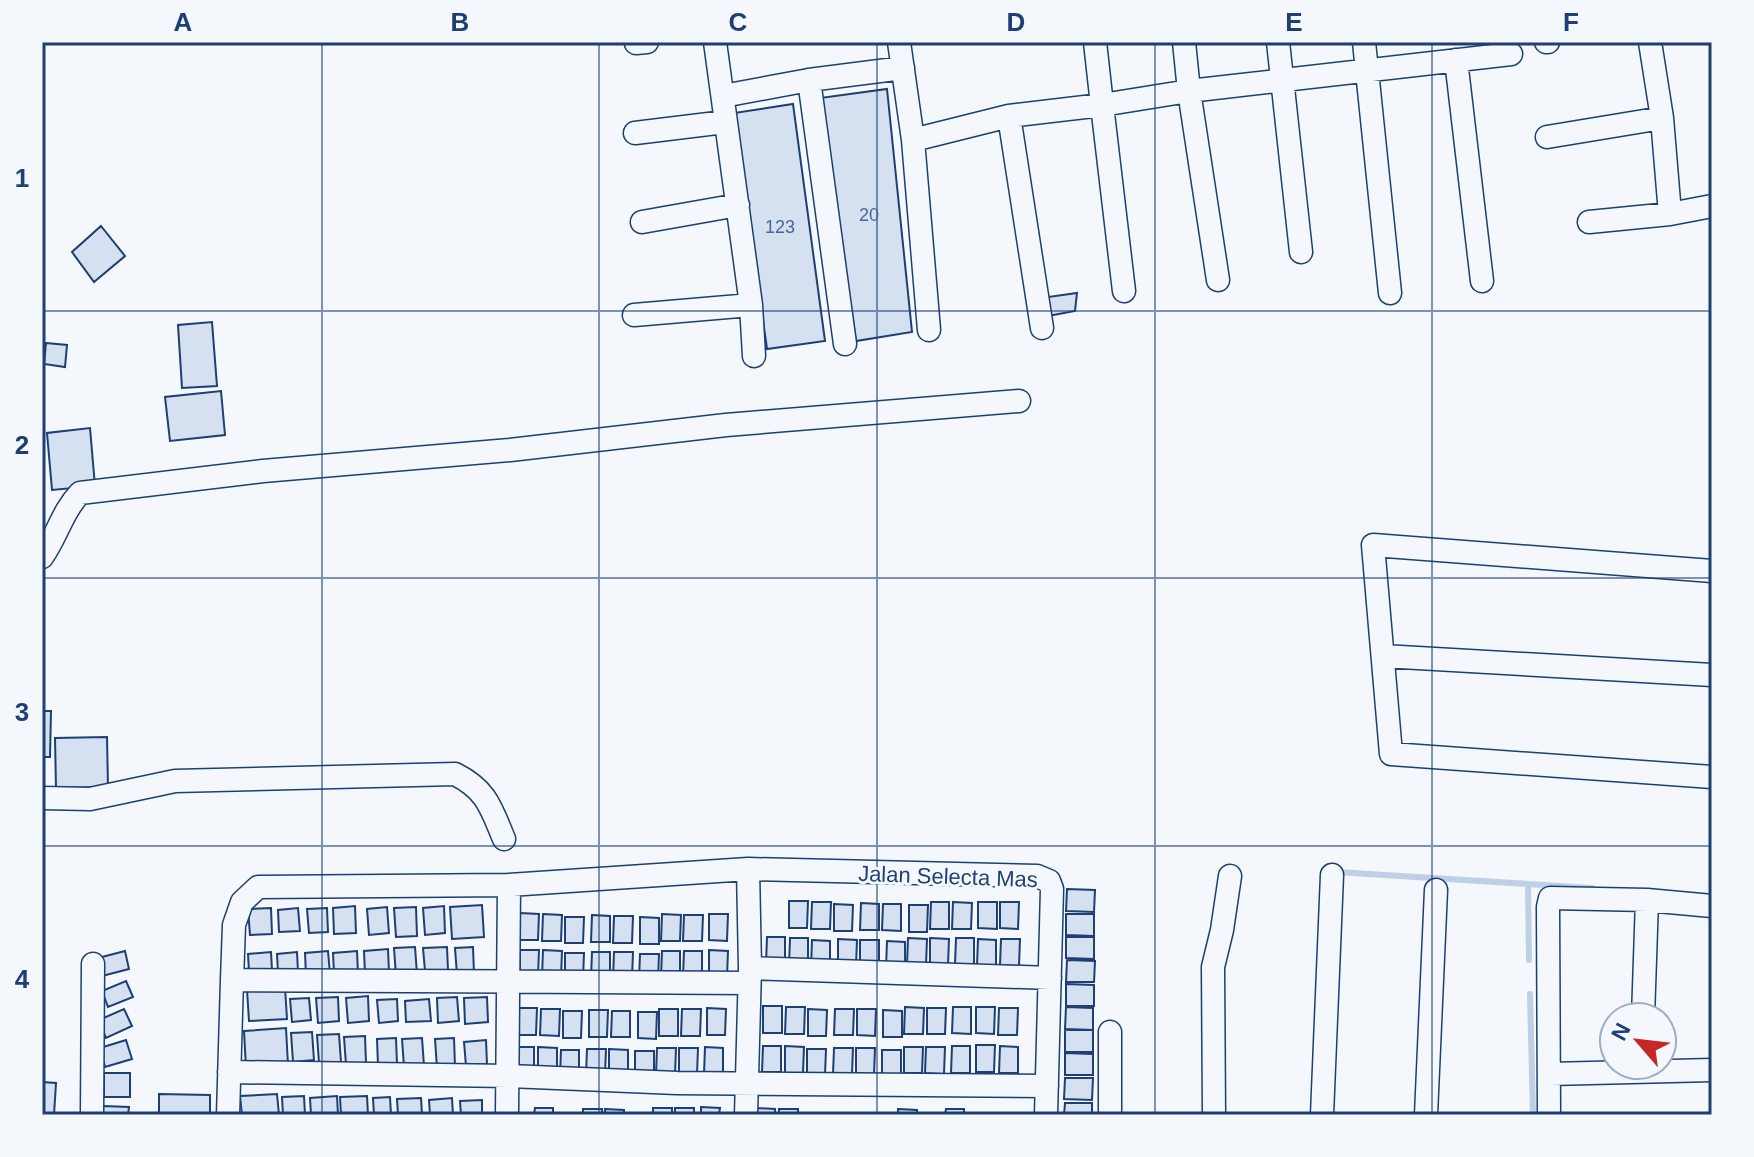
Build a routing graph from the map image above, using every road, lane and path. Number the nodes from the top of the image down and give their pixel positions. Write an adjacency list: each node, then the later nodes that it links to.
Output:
1 (715, 42): 15 (street)
2 (899, 42): 10 (street)
3 (1095, 42): 16 (street)
4 (1184, 42): 14 (street)
5 (1278, 42): 12 (street)
6 (1364, 42): 11 (street)
7 (1650, 42): 18 (street)
8 (1511, 54): 9 (street)
9 (1456, 60): 11 (street); 30 (street)
10 (903, 68): 13 (street); 22 (street)
11 (1368, 72): 12 (street); 32 (street)
12 (1282, 79): 14 (street); 28 (street)
13 (809, 80): 15 (street); 37 (street)
14 (1189, 91): 16 (street); 29 (street)
15 (723, 96): 19 (street)
16 (1102, 105): 17 (street); 31 (street)
17 (1009, 116): 22 (street); 35 (street)
18 (1662, 118): 21 (street); 25 (street)
19 (725, 122): 20 (street); 23 (street)
20 (635, 133)
21 (1547, 137)
22 (913, 140): 36 (street)
23 (738, 205): 26 (street); 33 (street)
24 (1712, 206): 25 (street)
25 (1670, 214): 27 (street)
26 (642, 222)
27 (1589, 222)
28 (1301, 252)
29 (1218, 280)
30 (1482, 281)
31 (1124, 291)
32 (1390, 293)
33 (751, 305): 34 (street); 38 (street)
34 (634, 315)
35 (1042, 328)
36 (929, 330)
37 (845, 344)
38 (754, 356)
39 (1019, 401): 40 (street)
40 (42, 557)
41 (1712, 571): 42 (street)
42 (1383, 656): 43 (street); 44 (street)
43 (1712, 675)
44 (1712, 777)
45 (42, 798): 46 (street)
46 (504, 839)
47 (748, 869): 50 (street, Jalan Selecta Mas); 55 (street); 56 (street, Jalan Selecta Mas)
48 (1332, 875): 76 (street)
49 (1230, 876): 75 (street)
50 (509, 885): 57 (street, Jalan Selecta Mas); 58 (street)
51 (1436, 890): 77 (street)
52 (1647, 900): 53 (street); 59 (street); 65 (street)
53 (1712, 906)
54 (93, 964): 69 (street)
55 (749, 976): 56 (street); 58 (street); 67 (street)
56 (1050, 978): 68 (street, Jalan Selecta Mas)
57 (232, 980): 58 (street); 64 (street)
58 (507, 981): 66 (street)
59 (1644, 1001)
60 (1110, 1032): 74 (street)
61 (1678, 1069): 62 (street)
62 (1712, 1070)
63 (1598, 1071): 65 (street)
64 (229, 1072): 66 (street); 70 (street)
65 (1550, 1074): 78 (street)
66 (509, 1076): 67 (street); 71 (street)
67 (746, 1083): 68 (street); 72 (street)
68 (1047, 1086): 73 (street, Jalan Selecta Mas)
69 (92, 1115)
70 (228, 1115)
71 (507, 1115)
72 (746, 1115)
73 (1046, 1115)
74 (1110, 1115)
75 (1214, 1115)
76 (1322, 1115)
77 (1426, 1115)
78 (1549, 1115)

